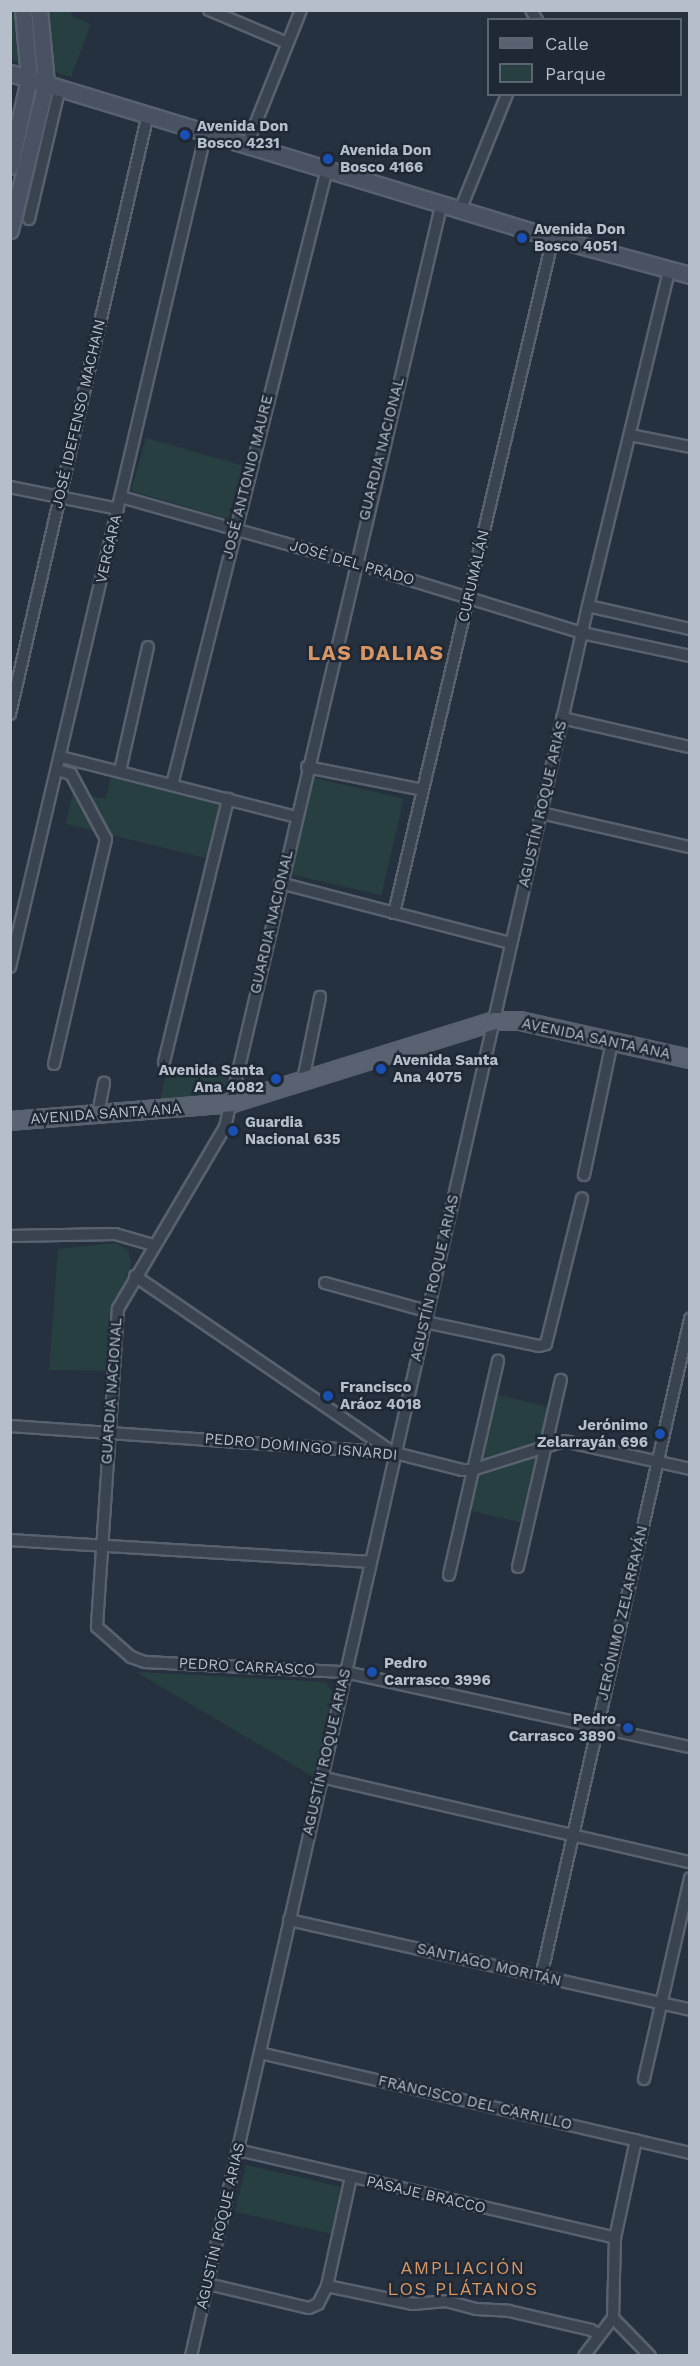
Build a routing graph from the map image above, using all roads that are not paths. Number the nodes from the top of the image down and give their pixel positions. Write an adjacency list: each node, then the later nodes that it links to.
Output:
1 (23, 10): 7 (main road)
2 (39, 10): 8 (main road)
3 (209, 10): 5 (street)
4 (301, 10): 5 (street)
5 (287, 43): 12 (street)
6 (10, 73): 7 (main road)
7 (29, 78): 8 (main road); 13 (main road)
8 (53, 85): 10 (main road); 17 (street); 18 (main road)
9 (506, 96): 16 (street)
10 (148, 114): 11 (main road); 26 (street, JOSÉ IDEFENSO MACHAIN)
11 (206, 132): 12 (main road); 25 (street, VERGARA)
12 (247, 145): 14 (main road)
13 (10, 166)
14 (327, 169): 15 (main road); 28 (street, JOSÉ ANTONIO MAURE)
15 (442, 202): 16 (main road); 29 (street, GUARDIA NACIONAL)
16 (461, 208): 19 (main road)
17 (29, 219)
18 (10, 230)
19 (553, 238): 20 (main road); 30 (street, CURUMALÁN)
20 (669, 272): 21 (main road); 22 (street, AGUSTÍN ROQUE ARIAS)
21 (690, 274)
22 (630, 435): 23 (street); 31 (street, AGUSTÍN ROQUE ARIAS)
23 (690, 447)
24 (10, 487): 26 (street)
25 (120, 497): 27 (street, VERGARA); 28 (street, JOSÉ DEL PRADO)
26 (59, 499): 27 (street); 36 (street, JOSÉ IDEFENSO MACHAIN)
27 (118, 509): 39 (street, VERGARA)
28 (235, 530): 29 (street, JOSÉ DEL PRADO); 43 (street, JOSÉ ANTONIO MAURE)
29 (355, 563): 30 (street, JOSÉ DEL PRADO); 40 (street, GUARDIA NACIONAL)
30 (469, 598): 33 (street, JOSÉ DEL PRADO); 44 (street, CURUMALÁN)
31 (588, 606): 32 (street); 33 (street, AGUSTÍN ROQUE ARIAS)
32 (690, 629)
33 (582, 633): 35 (street, JOSÉ DEL PRADO); 37 (street, AGUSTÍN ROQUE ARIAS)
34 (148, 646): 42 (street)
35 (690, 656)
36 (10, 714)
37 (562, 718): 38 (street); 46 (street, AGUSTÍN ROQUE ARIAS)
38 (690, 747)
39 (62, 757): 41 (street, VERGARA); 42 (street)
40 (307, 767): 44 (street); 47 (street, GUARDIA NACIONAL)
41 (58, 770): 52 (street, VERGARA); 58 (street)
42 (120, 771): 43 (street)
43 (172, 785): 45 (street)
44 (423, 789): 50 (street, CURUMALÁN)
45 (228, 799): 47 (street); 57 (street)
46 (540, 813): 48 (street); 51 (street, AGUSTÍN ROQUE ARIAS)
47 (296, 817): 49 (street, GUARDIA NACIONAL)
48 (690, 847)
49 (280, 883): 50 (street); 61 (street, GUARDIA NACIONAL)
50 (394, 913): 51 (street)
51 (511, 943): 54 (street, AGUSTÍN ROQUE ARIAS)
52 (10, 967)
53 (320, 997): 59 (street)
54 (495, 1021): 55 (main road, AVENIDA SANTA ANA); 59 (main road, AVENIDA SANTA ANA); 70 (street, AGUSTÍN ROQUE ARIAS)
55 (612, 1042): 56 (main road, AVENIDA SANTA ANA); 64 (street)
56 (690, 1059)
57 (164, 1062)
58 (54, 1064)
59 (303, 1080): 61 (main road, AVENIDA SANTA ANA)
60 (104, 1083): 62 (street)
61 (232, 1103): 62 (main road, AVENIDA SANTA ANA); 67 (street, GUARDIA NACIONAL)
62 (98, 1114): 63 (main road, AVENIDA SANTA ANA)
63 (10, 1121)
64 (584, 1175)
65 (582, 1198): 72 (street)
66 (10, 1236): 67 (street)
67 (153, 1245): 68 (street, GUARDIA NACIONAL)
68 (135, 1276): 76 (street, GUARDIA NACIONAL); 78 (street)
69 (325, 1282): 70 (street)
70 (427, 1311): 72 (street, AGUSTÍN ROQUE ARIAS)
71 (690, 1319): 79 (street, JERÓNIMO ZELARRAYÁN)
72 (425, 1322): 78 (street, AGUSTÍN ROQUE ARIAS)
73 (498, 1361): 81 (street)
74 (561, 1380): 77 (street)
75 (10, 1426): 76 (street, PEDRO DOMINGO ISNARDI)
76 (109, 1433): 78 (street, PEDRO DOMINGO ISNARDI); 83 (street, GUARDIA NACIONAL)
77 (545, 1446): 79 (street); 81 (street); 85 (street)
78 (395, 1453): 81 (street, PEDRO DOMINGO ISNARDI); 84 (street, AGUSTÍN ROQUE ARIAS)
79 (657, 1462): 80 (street); 89 (street, JERÓNIMO ZELARRAYÁN)
80 (690, 1469)
81 (472, 1470): 86 (street)
82 (10, 1540): 83 (street)
83 (102, 1545): 84 (street); 87 (street, GUARDIA NACIONAL)
84 (370, 1563): 88 (street, AGUSTÍN ROQUE ARIAS)
85 (518, 1568)
86 (449, 1575)
87 (97, 1627): 88 (street, PEDRO CARRASCO)
88 (345, 1672): 89 (street, PEDRO CARRASCO); 91 (street, AGUSTÍN ROQUE ARIAS)
89 (598, 1727): 90 (street, PEDRO CARRASCO); 92 (street, JERÓNIMO ZELARRAYÁN)
90 (690, 1747)
91 (321, 1777): 92 (street); 95 (street, AGUSTÍN ROQUE ARIAS)
92 (573, 1835): 93 (street); 96 (street, JERÓNIMO ZELARRAYÁN)
93 (690, 1862)
94 (690, 1878): 97 (street)
95 (289, 1920): 96 (street, SANTIAGO MORITÁN); 99 (street, AGUSTÍN ROQUE ARIAS)
96 (541, 1977): 97 (street, SANTIAGO MORITÁN)
97 (662, 2004): 98 (street, SANTIAGO MORITÁN); 100 (street)
98 (690, 2010)
99 (260, 2053): 101 (street, FRANCISCO DEL CARRILLO); 102 (street, AGUSTÍN ROQUE ARIAS)
100 (644, 2079)
101 (636, 2140): 103 (street, FRANCISCO DEL CARRILLO); 105 (street)
102 (238, 2150): 104 (street, PASAJE BRACCO); 106 (street, AGUSTÍN ROQUE ARIAS)
103 (690, 2153)
104 (351, 2177): 105 (street, PASAJE BRACCO); 107 (street)
105 (615, 2238): 108 (street)
106 (208, 2284): 107 (street); 110 (street, AGUSTÍN ROQUE ARIAS)
107 (327, 2286): 109 (street)
108 (613, 2318): 109 (street); 112 (street)
109 (600, 2335): 111 (street)
110 (194, 2355)
111 (584, 2355)
112 (650, 2355)

